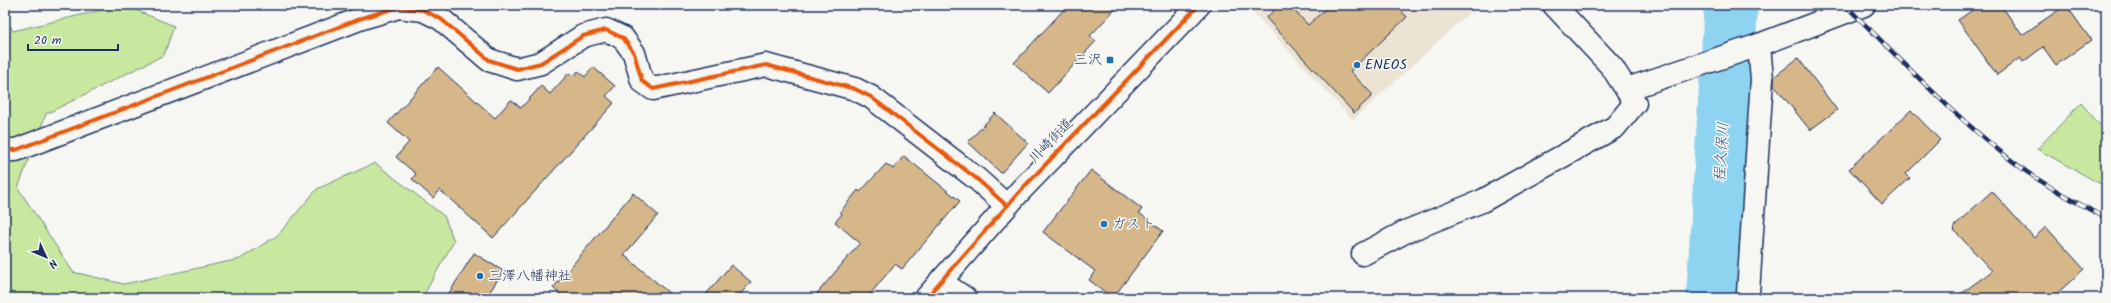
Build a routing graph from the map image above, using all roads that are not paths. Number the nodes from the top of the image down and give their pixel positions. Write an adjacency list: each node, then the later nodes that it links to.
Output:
1 (1199, 5): 7 (street, 川崎街道)
2 (1554, 5): 5 (street)
3 (1864, 5): 4 (street)
4 (1759, 44): 5 (street); 10 (street)
5 (1627, 89): 8 (street)
6 (5, 150): 7 (street)
7 (1006, 205): 9 (street, 川崎街道)
8 (1363, 254)
9 (940, 290): 11 (street, 川崎街道); 12 (street)
10 (1748, 293)
11 (926, 298)
12 (965, 298)

